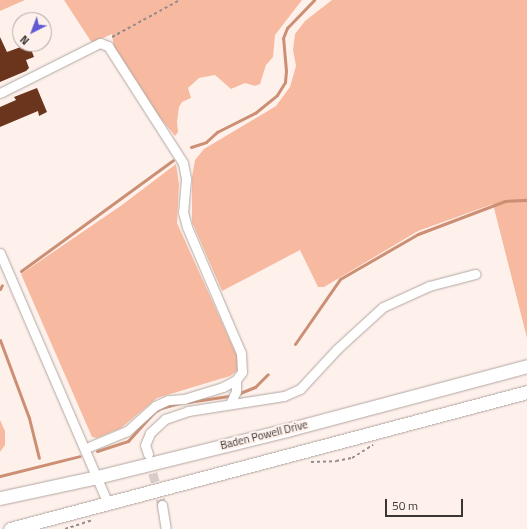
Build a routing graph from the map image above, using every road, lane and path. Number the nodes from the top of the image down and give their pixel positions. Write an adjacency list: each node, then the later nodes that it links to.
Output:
1 (180, 0): 2 (path)
2 (105, 43): 3 (street); 7 (street)
3 (0, 93)
4 (0, 253): 10 (street)
5 (475, 274): 9 (street)
6 (527, 366): 12 (main road, Baden Powell Drive)
7 (236, 380): 9 (street); 10 (street)
8 (527, 392): 14 (main road)
9 (230, 404): 11 (street)
10 (86, 448): 12 (street)
11 (148, 454)
12 (97, 477): 13 (main road, Baden Powell Drive); 14 (street)
13 (0, 498)
14 (108, 504): 16 (main road)
15 (162, 505): 17 (street)
16 (10, 529)
17 (166, 529)

